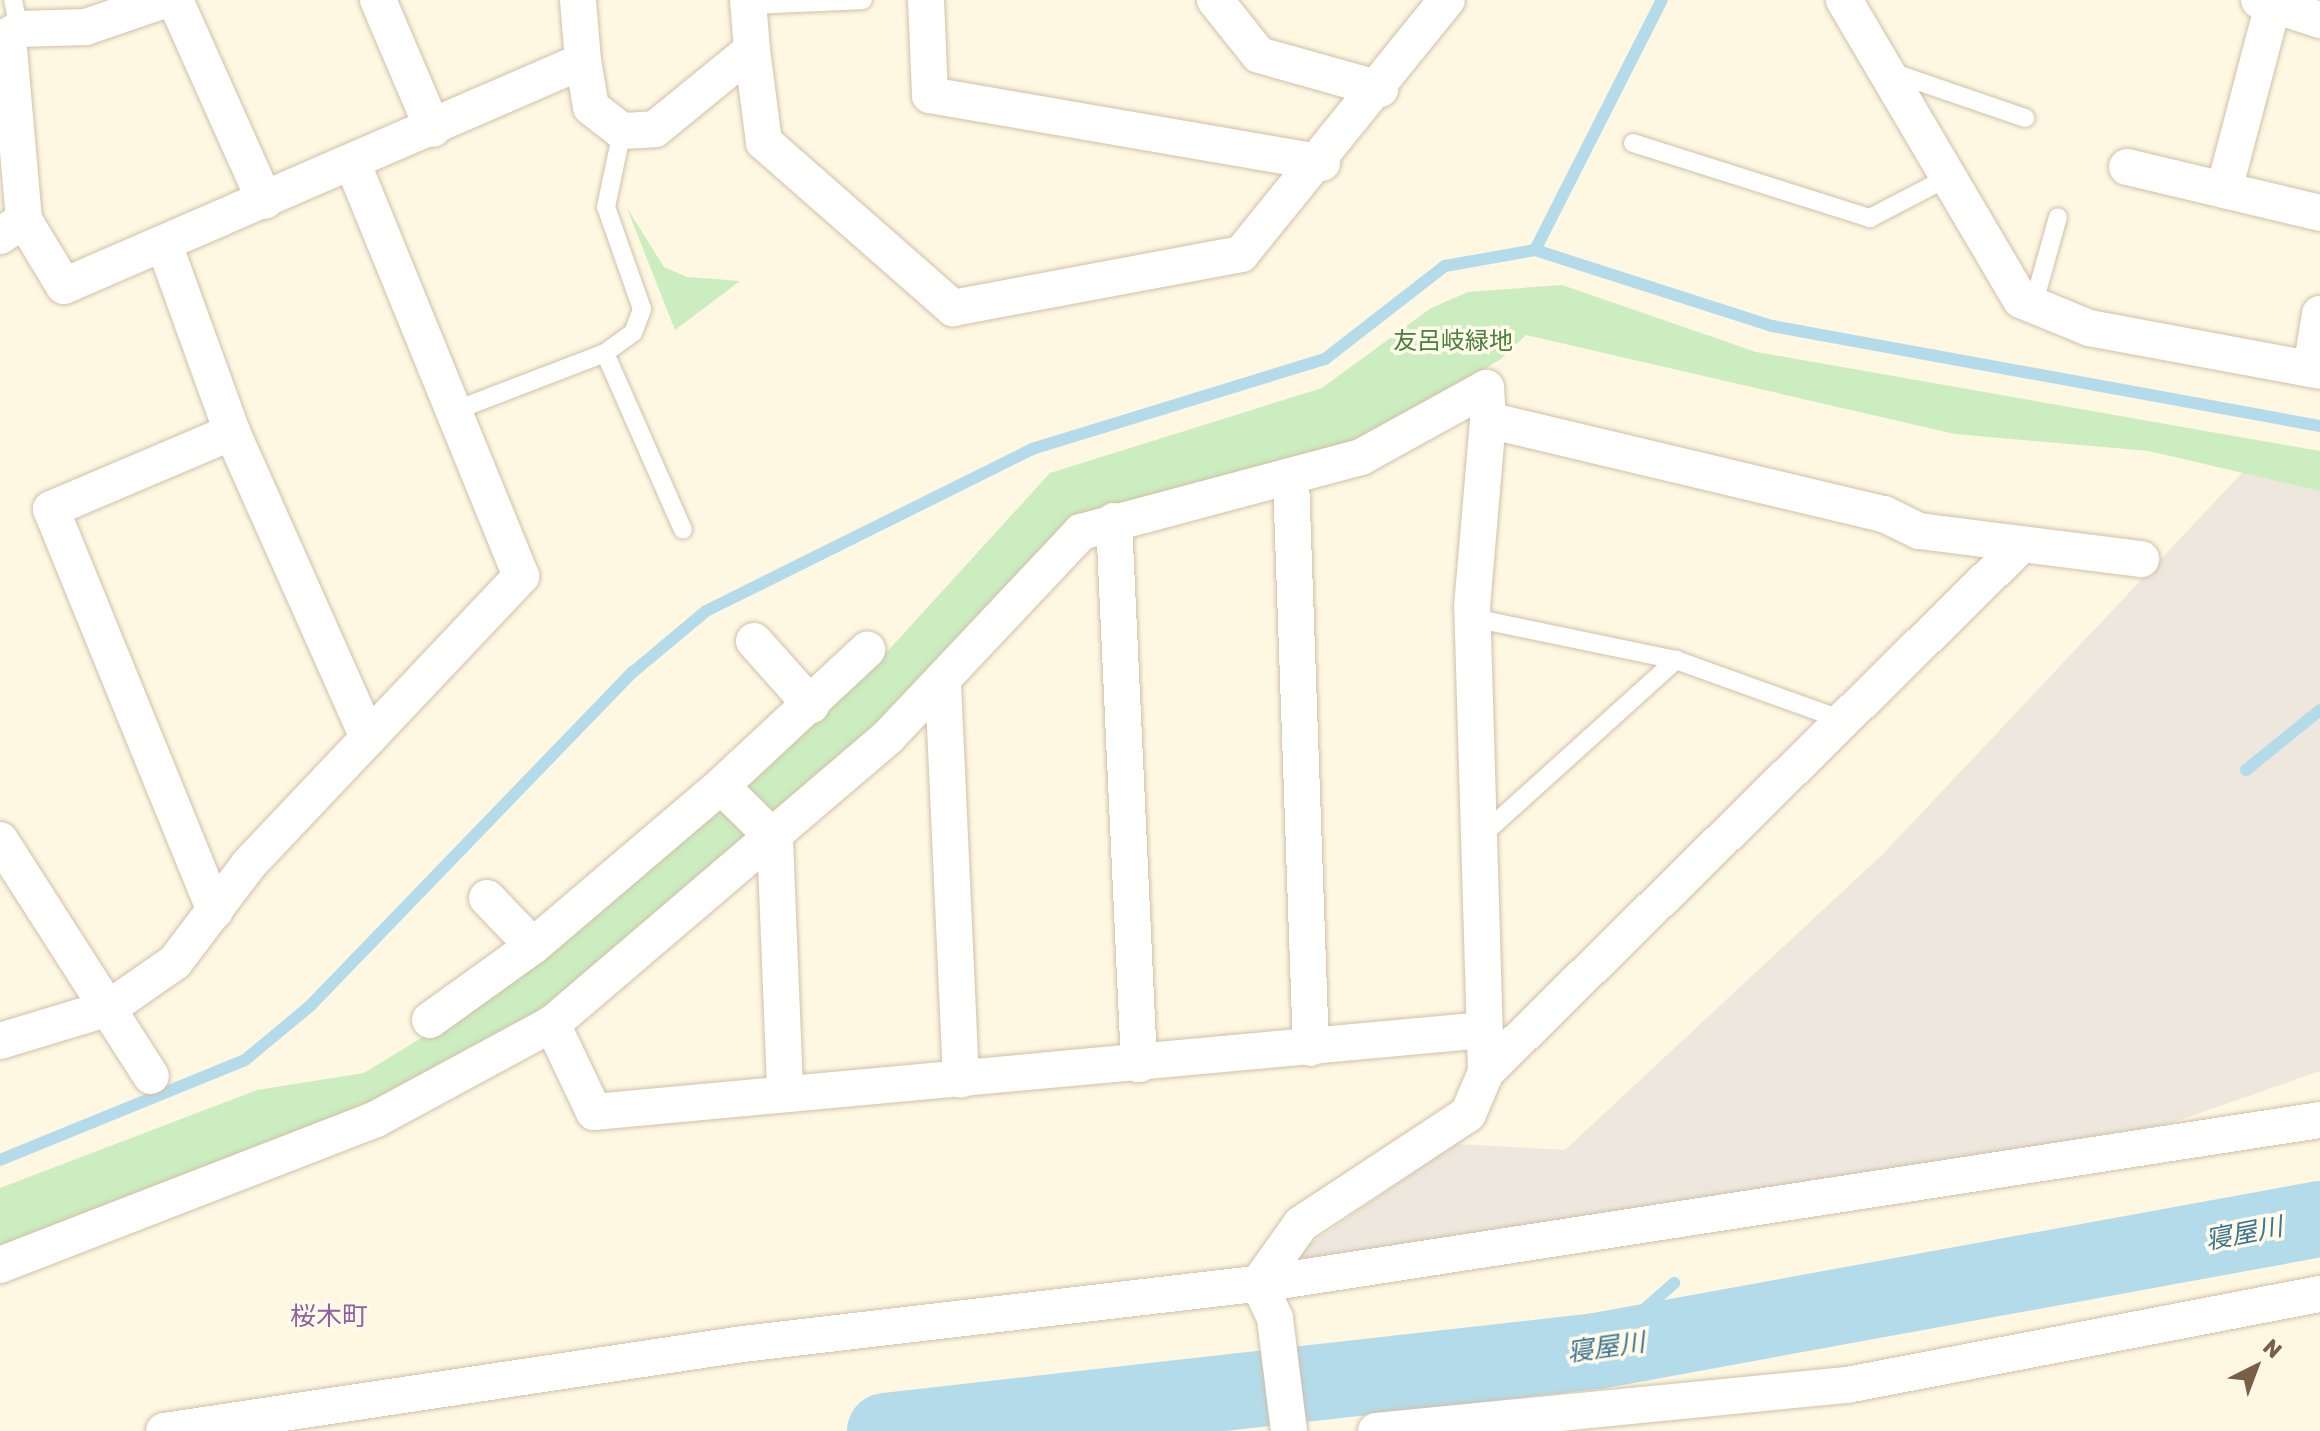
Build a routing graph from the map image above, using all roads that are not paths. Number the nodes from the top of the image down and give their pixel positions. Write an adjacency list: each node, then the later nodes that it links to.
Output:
1 (165, 0): 13 (street)
2 (175, 0): 27 (street)
3 (378, 0): 19 (street)
4 (578, 0): 15 (street)
5 (863, 0): 10 (lane)
6 (926, 0): 22 (street)
7 (1215, 0): 17 (street)
8 (1447, 0): 17 (street)
9 (1844, 0): 16 (street)
10 (749, 2): 14 (street)
11 (2266, 2): 12 (street); 26 (street)
12 (2320, 20)
13 (10, 26): 30 (street)
14 (752, 50): 20 (street); 22 (street)
15 (583, 61): 19 (street); 20 (street)
16 (1883, 69): 18 (lane); 25 (street)
17 (1380, 89): 22 (street)
18 (2025, 118)
19 (433, 129): 23 (street)
20 (622, 131): 34 (lane)
21 (1633, 143): 25 (lane)
22 (1322, 163)
23 (353, 164): 27 (street); 36 (street)
24 (2127, 167): 26 (street)
25 (1947, 178): 32 (street)
26 (2224, 190): 28 (street)
27 (265, 201): 31 (street)
28 (2320, 213)
29 (2058, 217): 32 (lane)
30 (12, 228): 31 (street)
31 (164, 244): 38 (street)
32 (2033, 306): 35 (street)
33 (2320, 314): 35 (street)
34 (605, 353): 36 (lane); 41 (lane)
35 (2315, 370)
36 (454, 411): 51 (street)
37 (1488, 420): 39 (street); 42 (street); 44 (street)
38 (232, 432): 51 (street); 57 (street)
39 (1291, 479): 40 (street); 64 (street)
40 (1114, 521): 48 (street); 65 (street)
41 (683, 530)
42 (2020, 546): 43 (street); 50 (street)
43 (2141, 559)
44 (1473, 618): 47 (lane); 53 (street)
45 (754, 641): 49 (street)
46 (867, 650): 49 (street)
47 (1676, 660): 50 (lane); 53 (lane)
48 (943, 683): 54 (street); 68 (street)
49 (811, 705): 52 (street)
50 (1843, 720): 66 (street)
51 (368, 738): 57 (street)
52 (721, 786): 54 (street); 58 (street)
53 (1479, 838): 62 (street)
54 (775, 839): 61 (street); 69 (street)
55 (0, 840): 59 (street)
56 (487, 898): 58 (street)
57 (215, 911): 59 (street)
58 (533, 946): 60 (street)
59 (109, 1008): 63 (street); 67 (street)
60 (430, 1020)
61 (552, 1024): 69 (street); 71 (street)
62 (1484, 1030): 64 (street); 66 (street)
63 (0, 1041)
64 (1311, 1048): 65 (street)
65 (1139, 1064): 68 (street)
66 (1486, 1072): 72 (street)
67 (151, 1076)
68 (961, 1080): 69 (street)
69 (785, 1090)
70 (2320, 1120): 72 (street)
71 (0, 1265)
72 (1259, 1283): 74 (street); 75 (street)
73 (2320, 1294): 76 (street)
74 (1287, 1422)
75 (164, 1431)
76 (1376, 1431)

